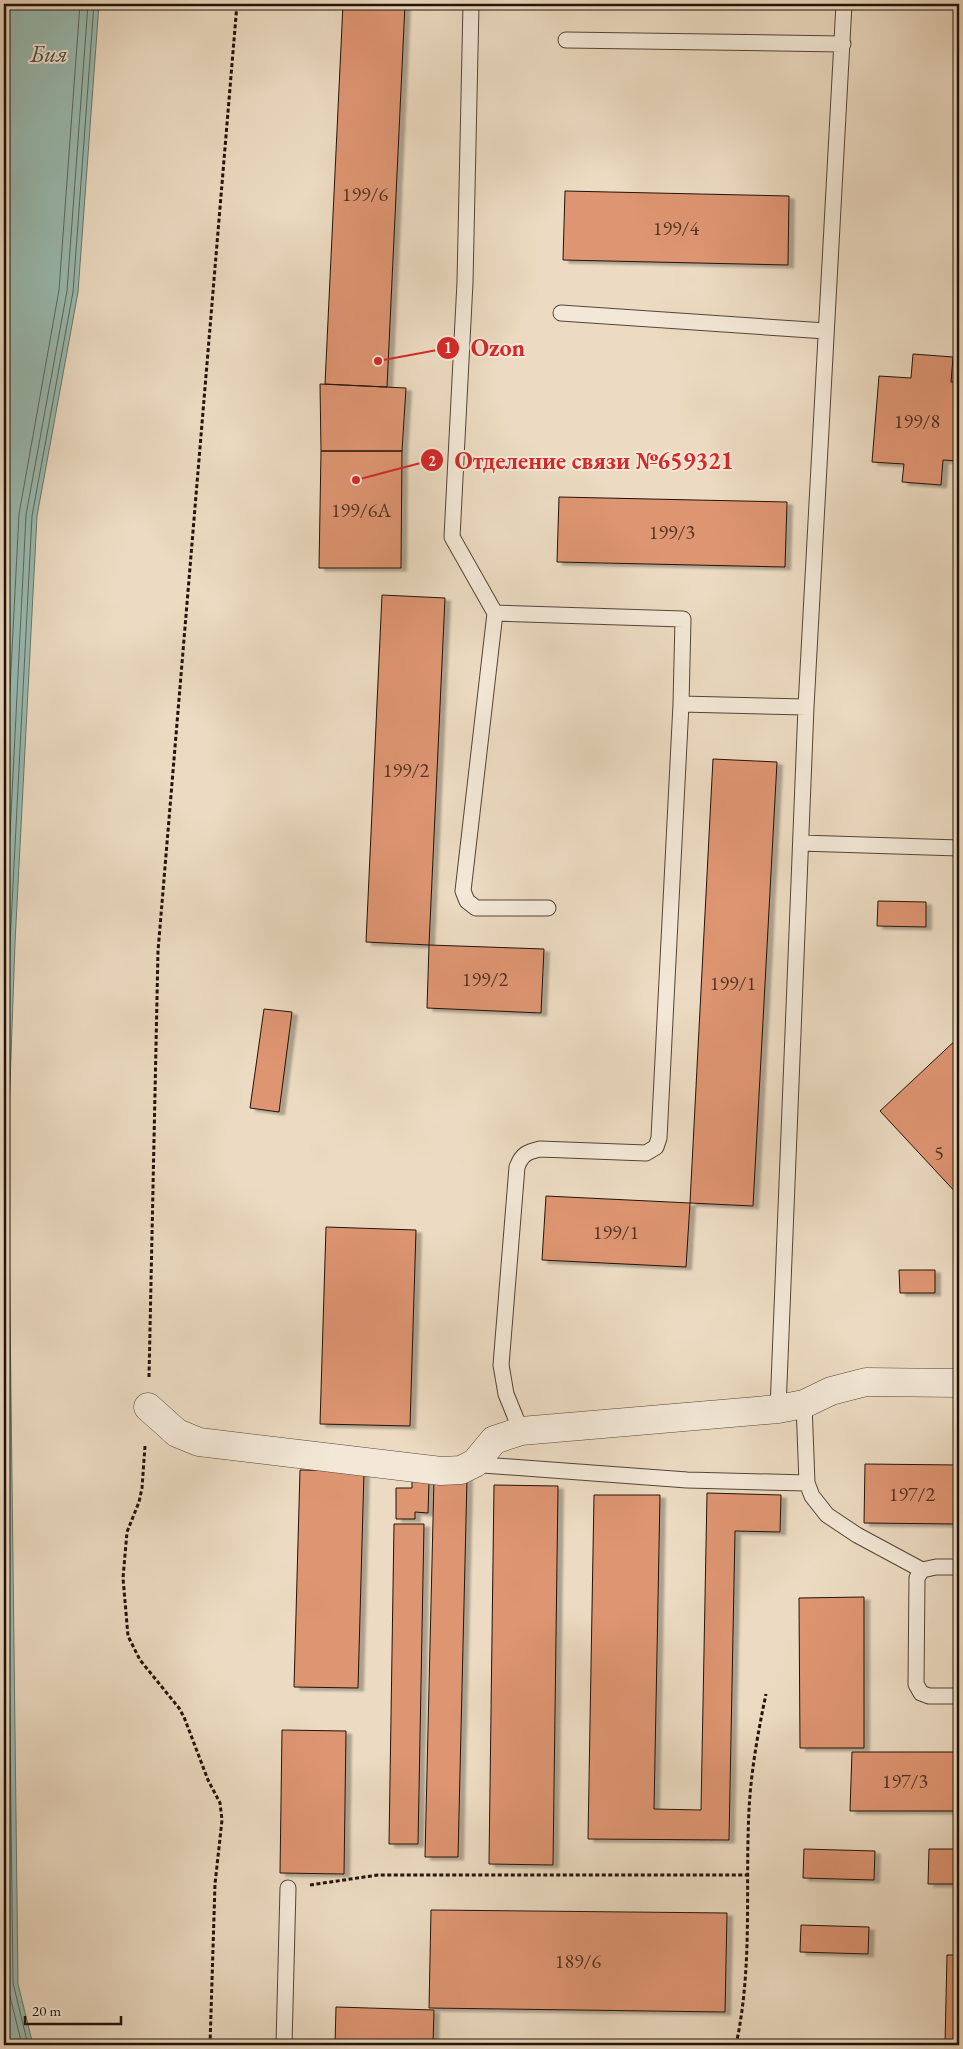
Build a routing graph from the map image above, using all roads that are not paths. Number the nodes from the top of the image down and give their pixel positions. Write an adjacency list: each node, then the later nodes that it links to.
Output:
1 (471, 4): 7 (lane)
2 (844, 4): 4 (lane)
3 (566, 40): 4 (lane)
4 (843, 44): 6 (lane)
5 (561, 313): 6 (lane)
6 (826, 331): 9 (lane)
7 (495, 613): 8 (lane); 12 (lane)
8 (681, 704): 9 (lane); 17 (lane)
9 (806, 707): 10 (lane)
10 (801, 842): 11 (lane); 16 (lane)
11 (959, 848)
12 (548, 908)
13 (959, 1383): 14 (street)
14 (804, 1404): 16 (street); 19 (lane)
15 (148, 1407): 17 (street)
16 (778, 1409): 17 (street)
17 (521, 1431)
18 (483, 1465): 19 (lane)
19 (807, 1482): 21 (lane)
20 (959, 1567): 21 (lane)
21 (922, 1570): 22 (lane)
22 (959, 1696)
23 (288, 1888): 24 (lane)
24 (284, 2045)

